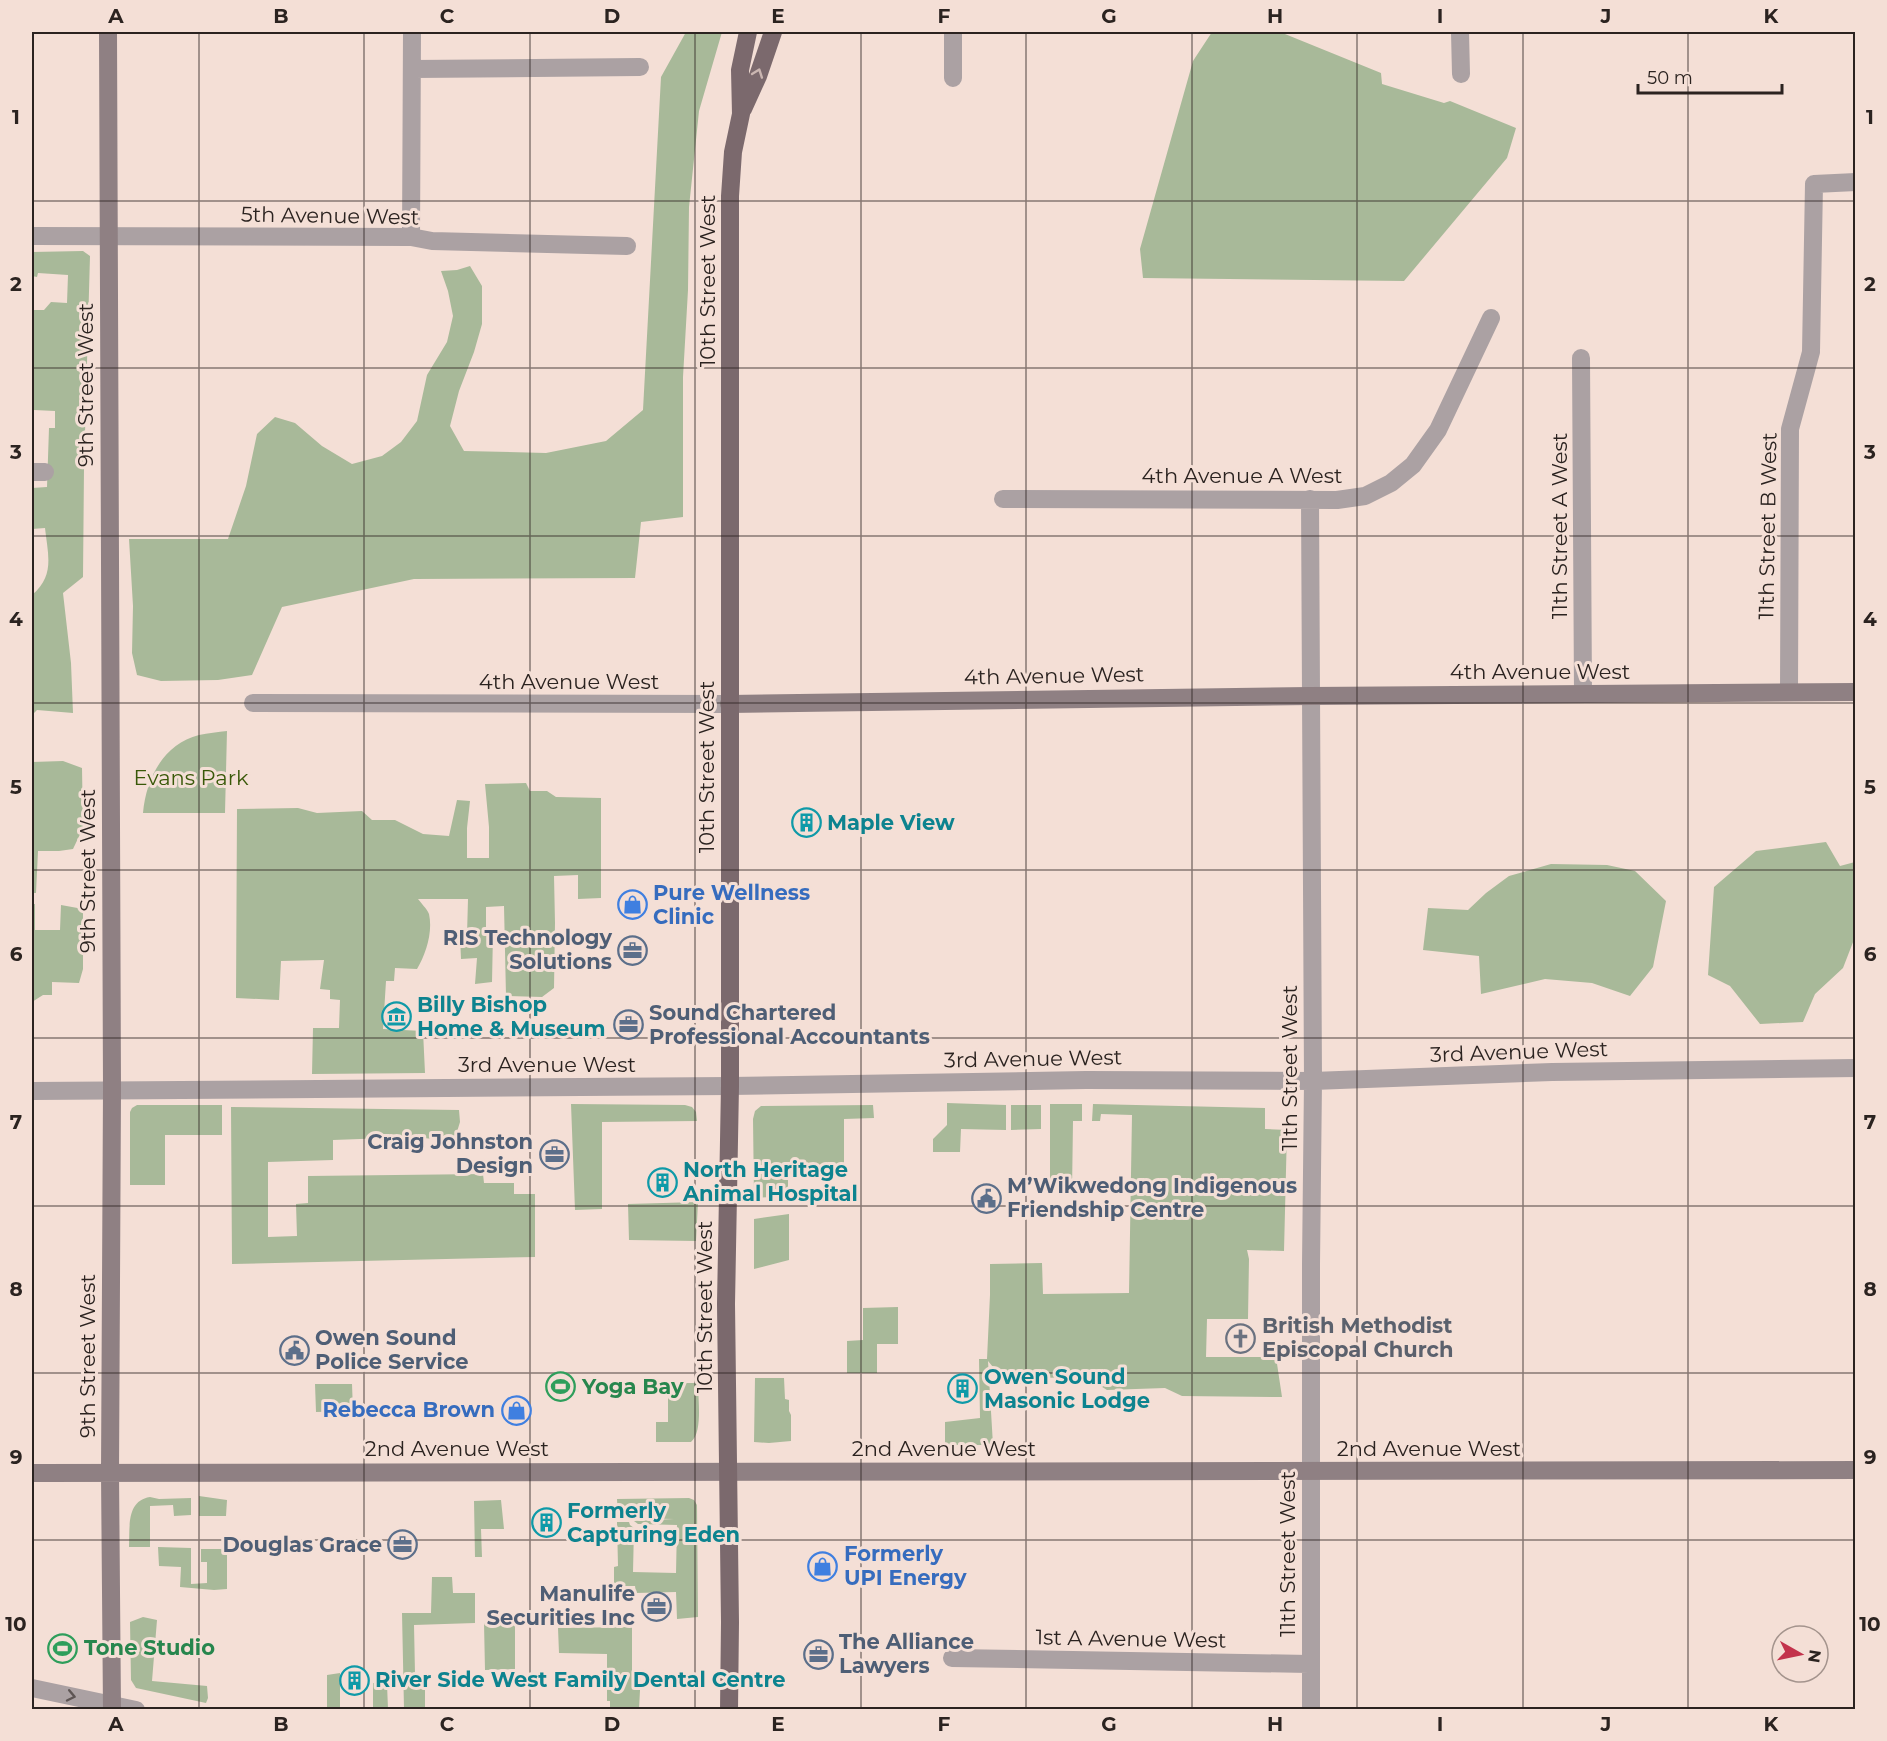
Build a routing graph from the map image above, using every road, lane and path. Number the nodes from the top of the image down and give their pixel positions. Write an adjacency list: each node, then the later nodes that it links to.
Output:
1 (108, 32): 13 (street, 9th Street West)
2 (412, 32): 8 (street)
3 (748, 32): 11 (main road, 10th Street West)
4 (773, 32): 11 (main road, 10th Street West, one-way to 4)
5 (953, 32): 10 (street)
6 (1460, 32): 9 (street)
7 (640, 67): 8 (street)
8 (412, 69): 15 (street)
9 (1461, 74)
10 (953, 78)
11 (741, 114): 26 (main road, 10th Street West)
12 (1856, 182): 21 (street, 11th Street B West)
13 (108, 235): 14 (street, 5th Avenue West); 15 (street, 5th Avenue West); 30 (street, 9th Street West)
14 (32, 236)
15 (411, 237): 16 (street, 5th Avenue West)
16 (627, 246)
17 (1491, 318): 20 (street, 4th Avenue A West)
18 (1581, 358): 23 (street, 11th Street A West)
19 (1003, 499): 20 (street, 4th Avenue A West)
20 (1310, 499): 24 (street, 11th Street West)
21 (1789, 692): 22 (street, 4th Avenue West); 23 (street, 4th Avenue West)
22 (1856, 692)
23 (1583, 694): 24 (street, 4th Avenue West)
24 (1310, 696): 26 (street, 4th Avenue West); 28 (street, 11th Street West)
25 (253, 703): 26 (street, 4th Avenue West)
26 (729, 704): 29 (main road, 10th Street West)
27 (1856, 1068): 28 (street, 3rd Avenue West)
28 (1313, 1081): 29 (street, 3rd Avenue West); 34 (street, 11th Street West)
29 (730, 1086): 30 (street, 3rd Avenue West); 33 (main road, 10th Street West)
30 (112, 1090): 31 (street, 3rd Avenue West); 36 (street, 9th Street West)
31 (32, 1092)
32 (1856, 1470): 34 (street, 2nd Avenue West)
33 (728, 1471): 34 (street, 2nd Avenue West); 36 (street, 2nd Avenue West); 42 (main road, 10th Street West)
34 (1311, 1472): 38 (street, 11th Street West)
35 (32, 1473): 36 (street, 2nd Avenue West)
36 (110, 1473): 40 (street, 9th Street West)
37 (952, 1658): 38 (street, 1st A Avenue West)
38 (1309, 1665): 43 (street, 11th Street West)
39 (32, 1688): 40 (street, one-way to 40)
40 (111, 1707): 41 (street)
41 (136, 1710)
42 (729, 1710)
43 (1311, 1710)

